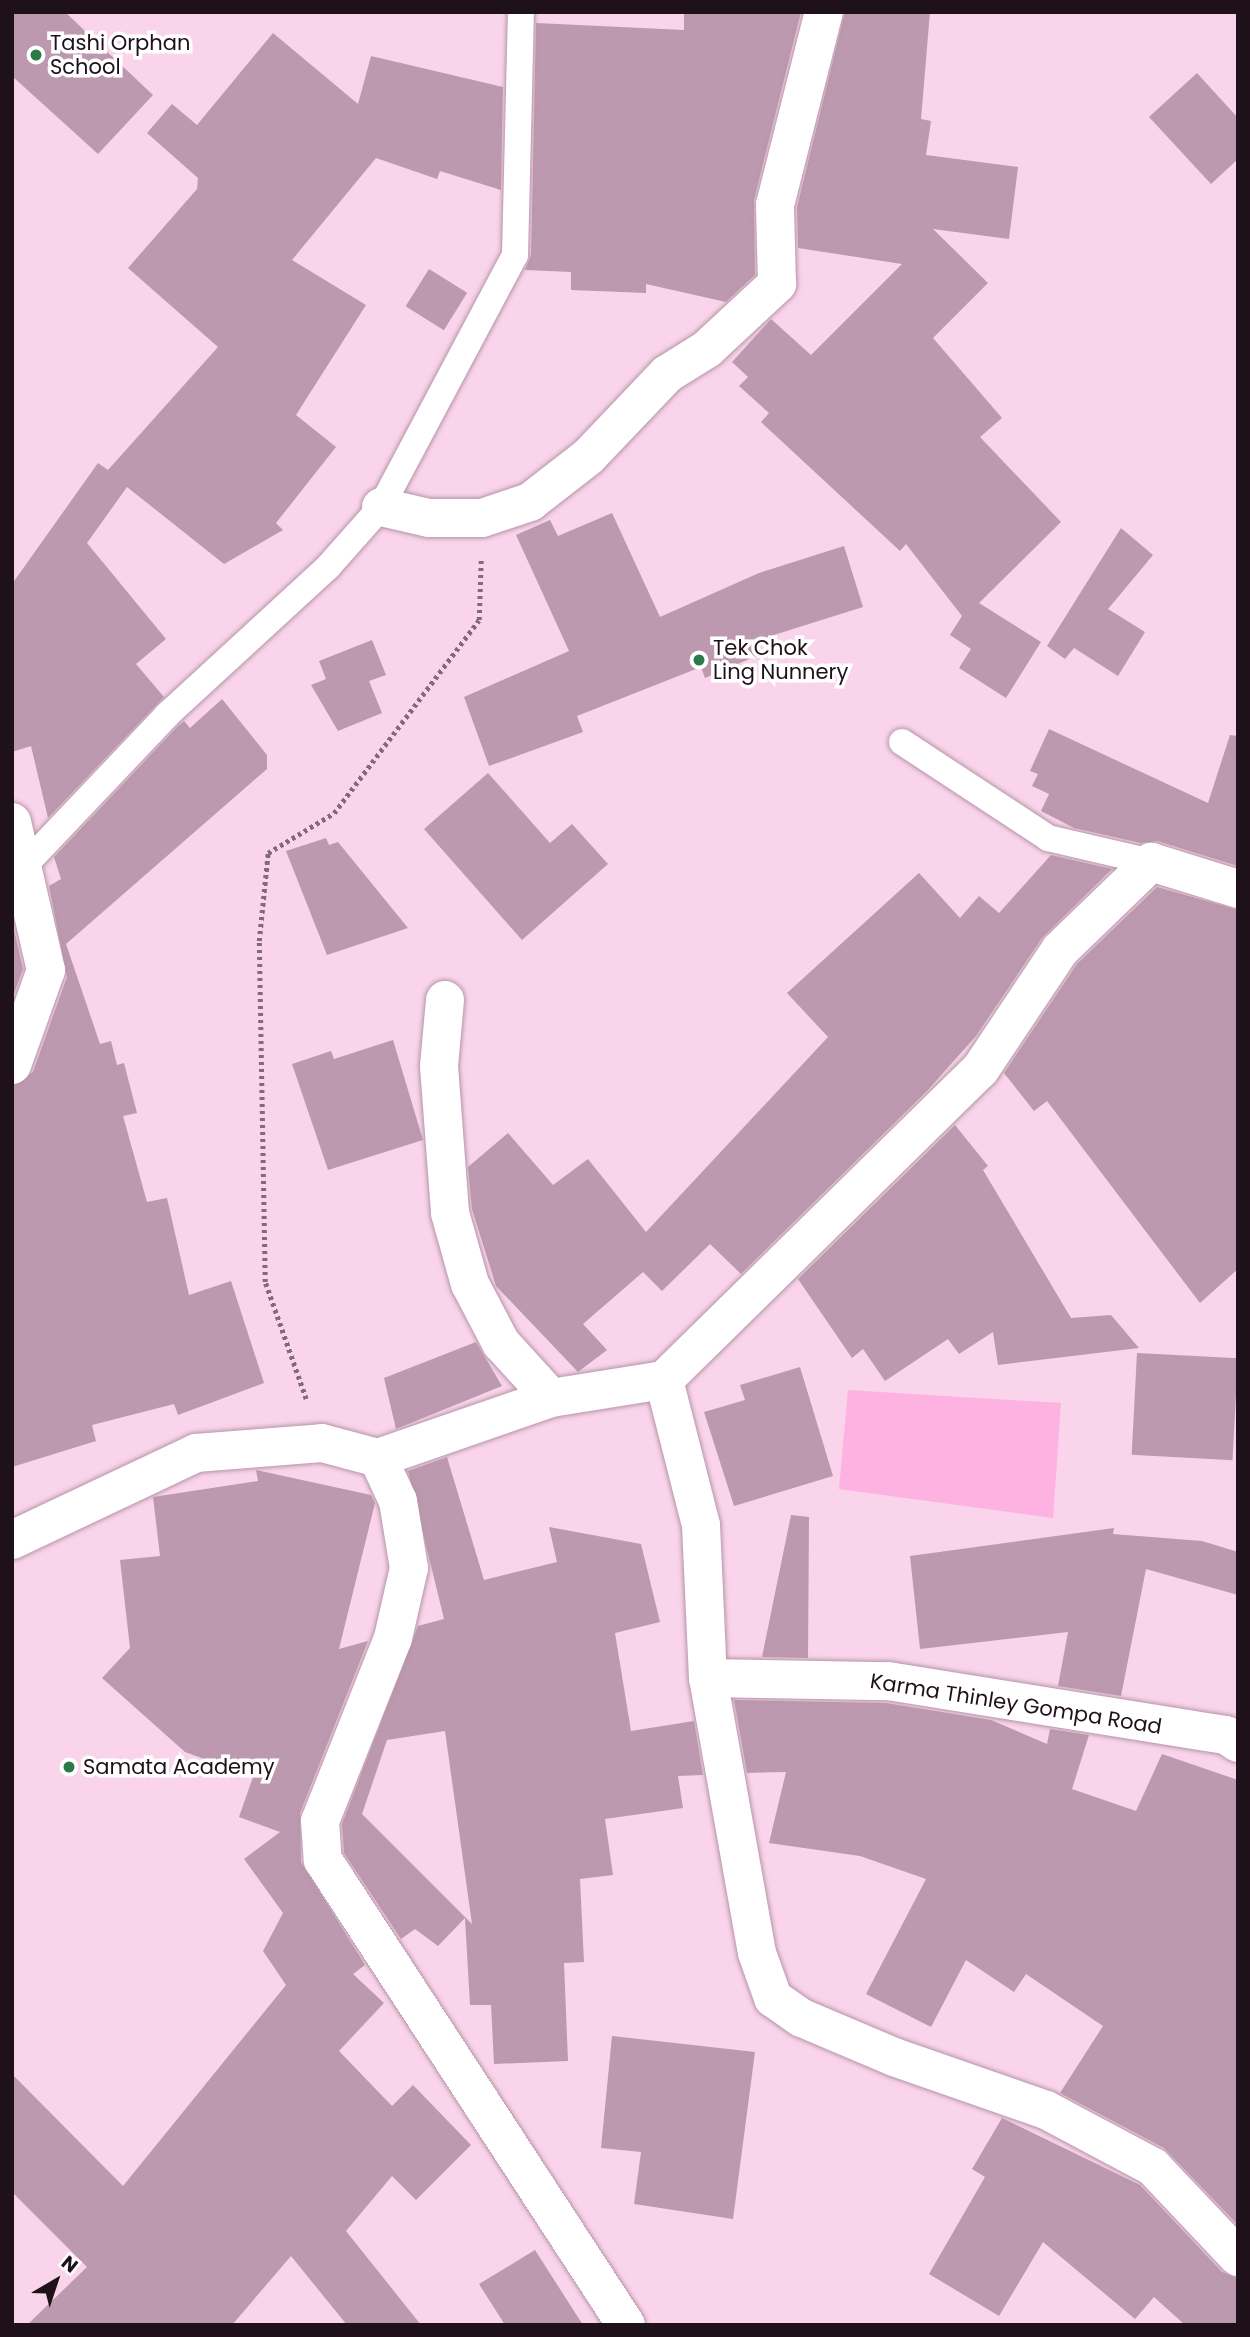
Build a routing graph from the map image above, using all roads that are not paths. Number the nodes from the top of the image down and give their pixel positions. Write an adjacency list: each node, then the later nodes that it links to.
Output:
1 (521, 12): 3 (lane)
2 (824, 12): 3 (street)
3 (380, 507): 7 (lane)
4 (902, 742): 6 (lane)
5 (12, 822): 7 (street)
6 (1151, 862): 8 (street); 11 (street)
7 (22, 869): 10 (street)
8 (1238, 889)
9 (445, 1000): 12 (street)
10 (12, 1065)
11 (664, 1380): 12 (street); 15 (street)
12 (551, 1398): 13 (street)
13 (378, 1458): 14 (street); 18 (street)
14 (12, 1540)
15 (708, 1678): 16 (street, Karma Thinley Gompa Road); 17 (street)
16 (1238, 1743)
17 (1238, 2257)
18 (626, 2325)

